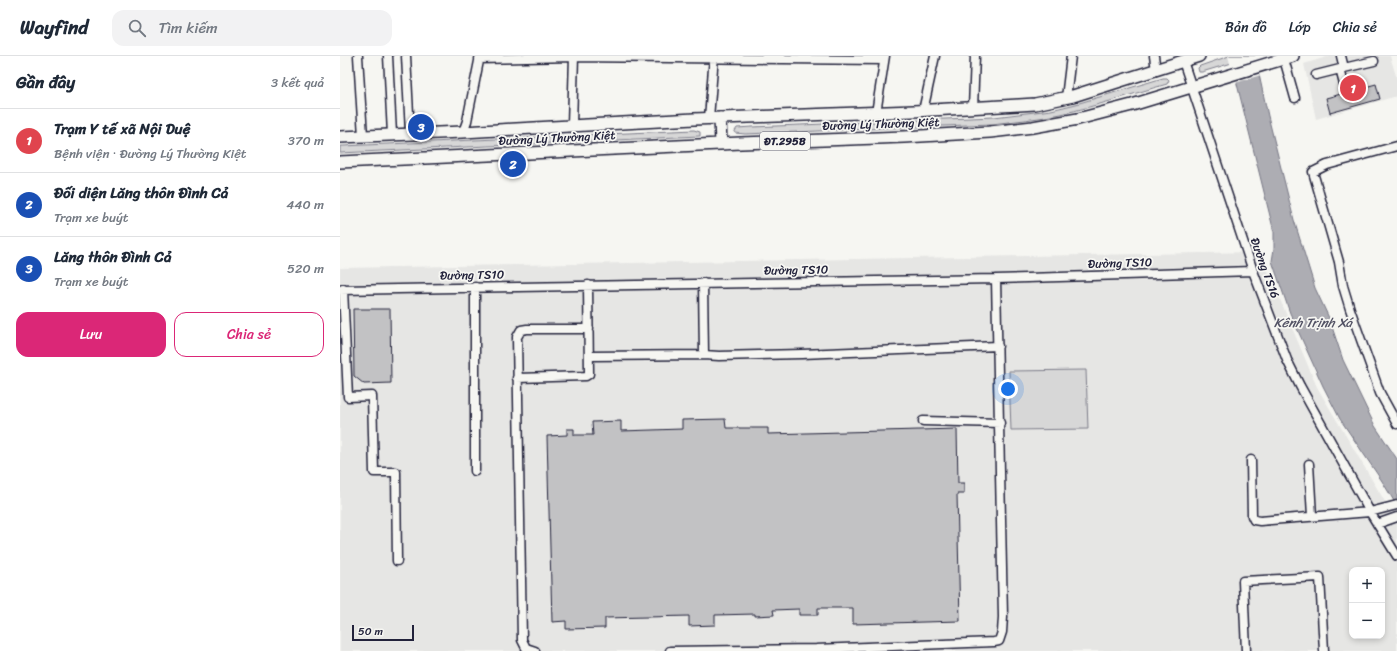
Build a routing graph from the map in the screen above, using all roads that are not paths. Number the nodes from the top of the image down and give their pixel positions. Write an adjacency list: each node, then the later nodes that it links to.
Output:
1 (358, 56): 33 (street)
2 (388, 56): 32 (street)
3 (406, 56): 31 (street)
4 (935, 56): 26 (street)
5 (975, 56): 25 (street)
6 (1071, 56): 23 (street)
7 (1154, 56): 19 (street)
8 (1199, 56): 16 (main road, Đường Lý Thường Kiệt / ĐT.295B)
9 (1341, 56): 18 (street)
10 (574, 57): 12 (street); 13 (street); 29 (street)
11 (1289, 57): 21 (main road, Đường Lý Thường Kiệt / ĐT.295B); 24 (street)
12 (479, 58): 30 (street)
13 (714, 58): 14 (street); 28 (street)
14 (775, 58): 15 (street)
15 (885, 58): 27 (street)
16 (1183, 61): 19 (main road, Đường Lý Thường Kiệt / ĐT.295B); 21 (street, Đường TS16)
17 (1374, 61): 18 (street)
18 (1342, 69): 20 (street); 22 (street)
19 (1156, 70): 23 (main road, Đường Lý Thường Kiệt / ĐT.295B)
20 (1316, 75)
21 (1192, 88): 35 (main road, Đường Lý Thường Kiệt / ĐT.295B); 38 (street, Đường TS16)
22 (1346, 92)
23 (1066, 98): 25 (main road, Đường Lý Thường Kiệt / ĐT.295B)
24 (1295, 98)
25 (973, 108): 26 (main road, Đường Lý Thường Kiệt / ĐT.295B)
26 (923, 111): 27 (main road, Đường Lý Thường Kiệt / ĐT.295B)
27 (876, 113): 28 (main road, Đường Lý Thường Kiệt / ĐT.295B)
28 (714, 118): 29 (main road, Đường Lý Thường Kiệt / ĐT.295B); 35 (main road)
29 (572, 125): 30 (main road, Đường Lý Thường Kiệt / ĐT.295B)
30 (463, 132): 31 (main road, Đường Lý Thường Kiệt / ĐT.295B)
31 (410, 133): 32 (main road, Đường Lý Thường Kiệt / ĐT.295B)
32 (392, 134): 33 (main road, Đường Lý Thường Kiệt / ĐT.295B)
33 (363, 136): 34 (main road, Đường Lý Thường Kiệt / ĐT.295B)
34 (340, 137)
35 (721, 144): 37 (main road, Đường Lý Thường Kiệt / ĐT.295B)
36 (1397, 146): 51 (street)
37 (340, 162)
38 (1253, 271): 39 (street, Đường TS10); 56 (street, Đường TS16)
39 (996, 279): 40 (street, Đường TS10); 45 (street)
40 (703, 283): 41 (street, Đường TS10); 46 (street)
41 (588, 285): 42 (street, Đường TS10); 44 (street)
42 (475, 287): 43 (street, Đường TS10); 54 (street)
43 (342, 290): 61 (street)
44 (589, 329): 47 (street); 48 (street)
45 (998, 346): 46 (street); 50 (street)
46 (704, 355): 47 (street)
47 (590, 356): 48 (street)
48 (517, 378): 63 (street)
49 (923, 421): 50 (street)
50 (1000, 422): 62 (street)
51 (1397, 424)
52 (1250, 460): 57 (street)
53 (1309, 464): 57 (street)
54 (475, 471)
55 (1394, 506): 56 (street)
56 (1370, 512): 57 (street); 59 (street, Đường TS16)
57 (1312, 516)
58 (1397, 517): 59 (street)
59 (1377, 524): 60 (street, Đường TS16)
60 (1397, 556)
61 (397, 561)
62 (856, 649): 64 (street)
63 (535, 651)
64 (670, 651)
65 (1246, 651): 66 (street)
66 (1324, 651)

